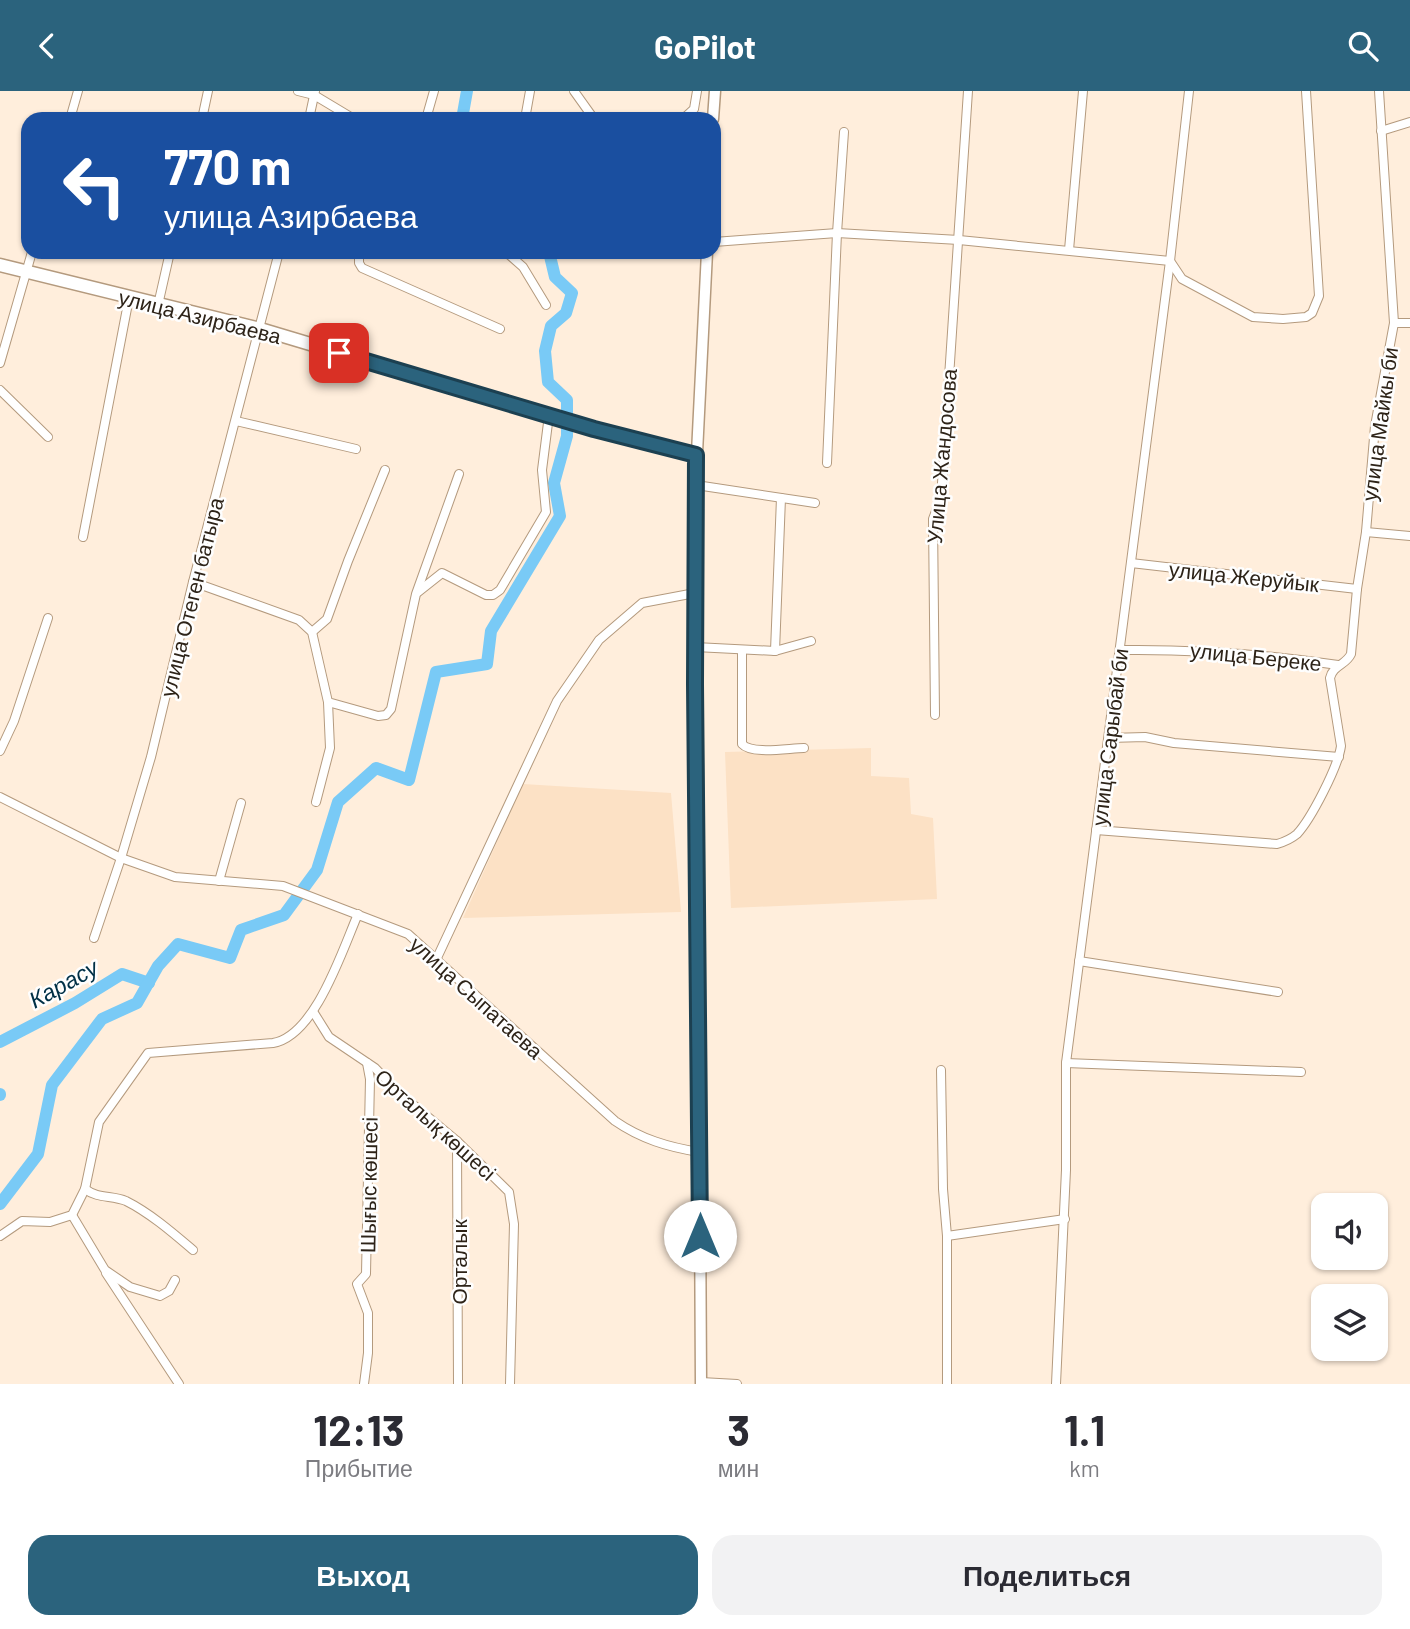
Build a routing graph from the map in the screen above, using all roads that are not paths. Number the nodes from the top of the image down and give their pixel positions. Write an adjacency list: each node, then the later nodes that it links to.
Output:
1 (78, 91): 15 (street)
2 (208, 91): 16 (street)
3 (298, 91): 14 (street)
4 (434, 91): 19 (street)
5 (530, 91): 20 (street)
6 (575, 91): 21 (street)
7 (697, 91): 22 (street)
8 (715, 91): 23 (main road)
9 (968, 91): 28 (street, Улица Жандосова)
10 (1083, 91): 30 (street)
11 (1189, 91): 37 (street, улица Сарыбай би)
12 (1306, 91): 37 (street)
13 (1380, 91): 25 (street, улица Майкы би)
14 (314, 93): 17 (street); 18 (street)
15 (72, 112)
16 (204, 112)
17 (310, 112)
18 (343, 112)
19 (427, 112)
20 (526, 112)
21 (589, 112)
22 (691, 112)
23 (714, 112)
24 (1410, 122): 25 (street)
25 (1381, 131): 43 (street, улица Майкы би)
26 (844, 132): 27 (street)
27 (837, 233): 28 (street); 29 (street); 54 (street)
28 (959, 240): 30 (street); 77 (street, Улица Жандосова)
29 (721, 241)
30 (1069, 250): 37 (street)
31 (30, 259): 39 (street)
32 (168, 259): 41 (street)
33 (277, 259): 45 (street, улица Отеген батыра)
34 (359, 259): 46 (street)
35 (514, 259): 42 (street)
36 (707, 259): 53 (main road)
37 (1170, 261): 63 (street, улица Сарыбай би)
38 (0, 265): 39 (main road)
39 (26, 273): 40 (main road, улица Азирбаева); 47 (street)
40 (129, 298): 41 (main road, улица Азирбаева); 62 (street)
41 (158, 305): 45 (main road, улица Азирбаева)
42 (546, 305)
43 (1394, 323): 44 (street); 60 (street, улица Майкы би)
44 (1410, 323)
45 (260, 329): 49 (main road, улица Азирбаева); 50 (street, улица Отеген батыра)
46 (500, 329)
47 (0, 363)
48 (0, 390): 51 (street)
49 (552, 416): 53 (main road, улица Азирбаева); 67 (street)
50 (236, 421): 52 (street); 64 (street, улица Отеген батыра)
51 (48, 437)
52 (356, 449)
53 (696, 455): 57 (main road)
54 (827, 463)
55 (385, 470): 69 (street)
56 (458, 474): 67 (street)
57 (696, 485): 58 (street); 66 (main road)
58 (781, 498): 59 (street); 74 (street)
59 (815, 503)
60 (1366, 532): 61 (street); 65 (street, улица Майкы би)
61 (1410, 536)
62 (83, 537)
63 (1130, 563): 65 (street, улица Жеруйык); 73 (street, улица Сарыбай би)
64 (193, 582): 69 (street); 86 (street, улица Отеген батыра)
65 (1357, 589): 75 (street, улица Майкы би)
66 (695, 593): 71 (main road); 90 (street)
67 (416, 594): 76 (street)
68 (48, 618): 80 (street)
69 (312, 632): 76 (street)
70 (811, 641): 74 (street)
71 (695, 647): 72 (street); 99 (main road)
72 (742, 650): 74 (street); 79 (street)
73 (1120, 650): 75 (street, улица Береке); 78 (street, улица Сарыбай би)
74 (775, 652)
75 (1338, 665): 81 (street, улица Береке)
76 (328, 702): 84 (street)
77 (935, 715)
78 (1109, 738): 81 (street); 85 (street, улица Сарыбай би)
79 (804, 748)
80 (0, 751)
81 (1339, 757): 85 (street)
82 (0, 797): 86 (street, улица Сыпатаева)
83 (241, 803): 87 (street)
84 (316, 803)
85 (1096, 830): 91 (street, улица Сарыбай би)
86 (121, 858): 87 (street, улица Сыпатаева); 89 (street, улица Отеген батыра)
87 (219, 881): 88 (street, улица Сыпатаева)
88 (358, 914): 90 (street, улица Сыпатаева); 93 (street)
89 (94, 938)
90 (436, 960): 99 (street, улица Сыпатаева)
91 (1079, 961): 92 (street); 95 (street, улица Сарыбай би)
92 (1278, 992)
93 (314, 1013): 94 (street, Орталық көшесі); 100 (street)
94 (367, 1063): 98 (street, Орталық көшесі); 110 (street, Шығыс көшесі)
95 (1066, 1063): 97 (street); 102 (street, улица Сарыбай би)
96 (941, 1070): 104 (street)
97 (1301, 1072)
98 (457, 1141): 111 (street, Орталык); 112 (street, Орталық көшесі)
99 (699, 1152): 108 (main road)
100 (85, 1189): 101 (street); 105 (street)
101 (72, 1215): 103 (street); 106 (street)
102 (1065, 1219): 104 (street); 115 (street, улица Сарыбай би)
103 (0, 1236)
104 (947, 1236): 114 (street)
105 (193, 1249)
106 (105, 1270): 107 (street); 109 (street)
107 (175, 1280)
108 (701, 1383): 113 (street)
109 (178, 1384)
110 (364, 1384)
111 (458, 1384)
112 (510, 1384)
113 (737, 1384)
114 (947, 1384)
115 (1056, 1384)

